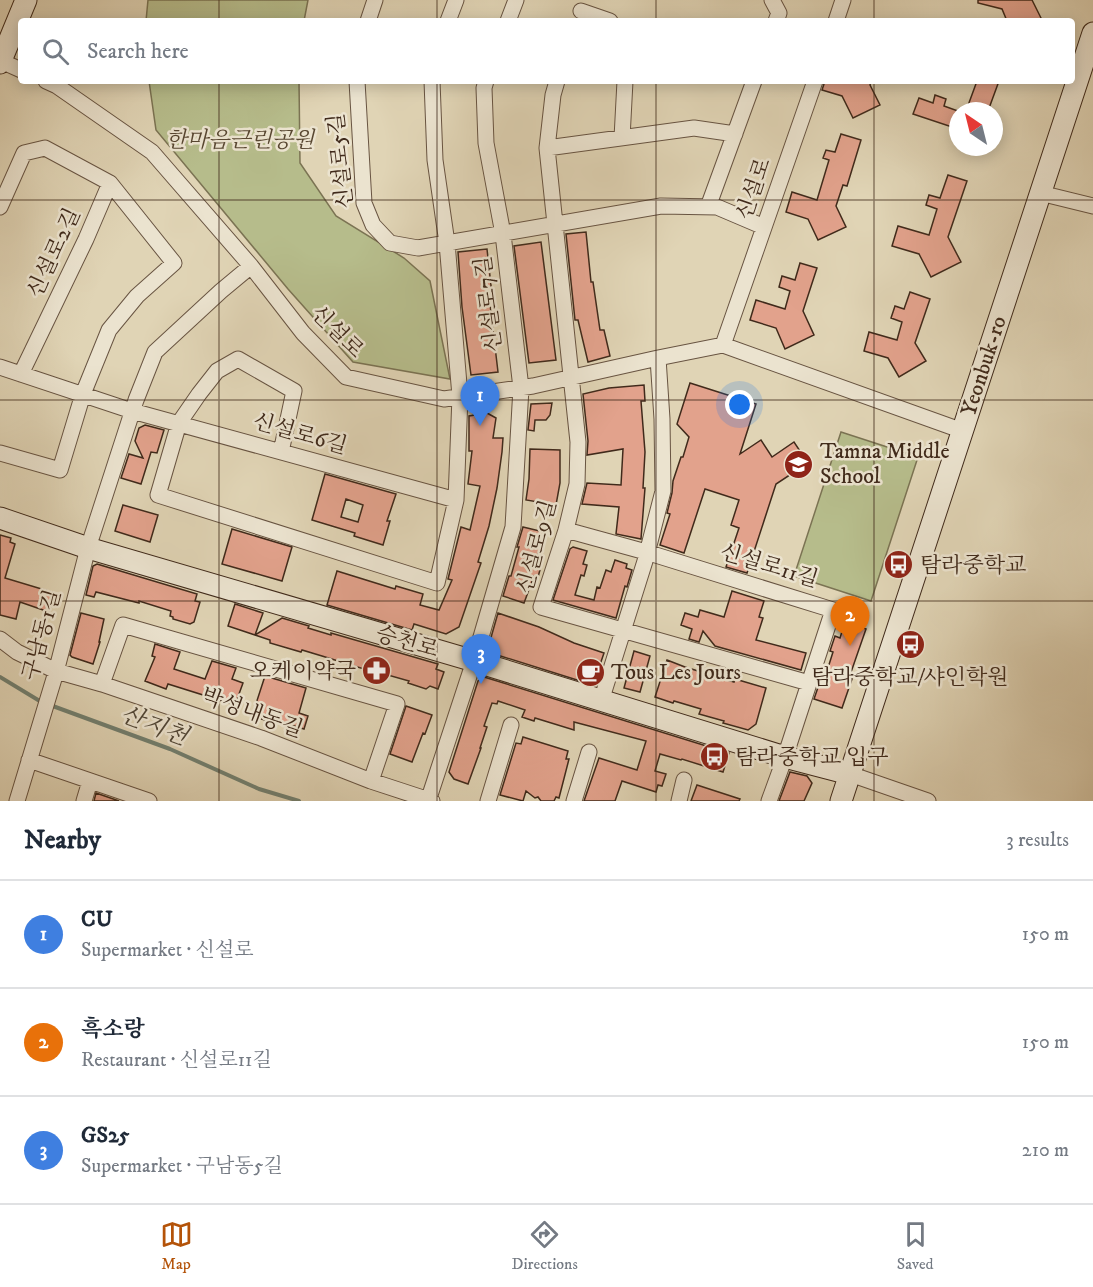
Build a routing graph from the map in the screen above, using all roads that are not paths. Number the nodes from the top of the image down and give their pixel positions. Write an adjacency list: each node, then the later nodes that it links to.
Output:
1 (26, 0): 8 (main road)
2 (375, 0): 9 (street)
3 (456, 0): 10 (street)
4 (516, 0): 11 (street)
5 (772, 0): 13 (street)
6 (843, 0): 14 (street)
7 (581, 11): 12 (street)
8 (18, 18)
9 (369, 18)
10 (449, 18)
11 (509, 18)
12 (601, 18)
13 (777, 18)
14 (837, 18)
15 (18, 19): 17 (main road)
16 (1093, 33): 31 (main road, Yeonbuk-ro)
17 (0, 62): 18 (street)
18 (18, 69)
19 (53, 84): 39 (street, 신설로)
20 (357, 84): 38 (street, 신설로5길)
21 (431, 84): 38 (street)
22 (485, 84): 37 (street, 신설로7길)
23 (556, 84): 29 (street, 신설로9길)
24 (625, 84): 28 (street)
25 (753, 84): 27 (street)
26 (814, 84): 36 (street, 신설로)
27 (735, 134): 28 (street); 34 (street)
28 (622, 138): 29 (street)
29 (547, 148): 35 (street, 신설로9길)
30 (110, 183): 33 (street); 43 (street, 신설로2길); 46 (street)
31 (1040, 193): 32 (street); 50 (main road, Yeonbuk-ro)
32 (1093, 206)
33 (0, 207)
34 (708, 207): 35 (street); 36 (street)
35 (555, 224): 37 (street); 44 (street, 신설로9길)
36 (764, 227): 40 (street, 신설로)
37 (503, 234): 38 (street); 45 (street, 신설로7길)
38 (447, 243): 47 (street)
39 (251, 266): 47 (street, 신설로); 48 (street, 구남동1길)
40 (723, 345): 41 (street, 신설로); 50 (street)
41 (658, 358): 44 (street, 신설로); 57 (street)
42 (0, 367): 43 (street)
43 (21, 374): 46 (street)
44 (572, 377): 45 (street, 신설로); 55 (street, 신설로9길)
45 (521, 388): 47 (street, 신설로); 60 (street, 신설로7길)
46 (83, 394): 48 (street); 52 (street)
47 (460, 396): 53 (street)
48 (132, 411): 49 (street, 신설로6길); 56 (street, 구남동1길)
49 (179, 423): 51 (street, 신설로6길); 51 (street); 53 (street)
50 (963, 431): 69 (main road, Yeonbuk-ro)
51 (280, 452): 53 (street, 신설로6길)
52 (0, 453)
53 (456, 501)
54 (0, 518): 56 (main road, 승천로)
55 (566, 530): 57 (street); 58 (street, 신설로9길)
56 (88, 548): 60 (main road, 승천로); 61 (street, 구남동1길)
57 (646, 552): 58 (street); 62 (street, 신설로11길)
58 (623, 631): 62 (street, 신설로9길); 64 (street)
59 (0, 639): 61 (street, 박성내동길)
60 (474, 661): 64 (main road, 승천로); 76 (street, 신설로7길)
61 (56, 672): 63 (street, 박성내동길); 67 (street, 구남동1길)
62 (809, 683): 68 (street, 신설로11길)
63 (102, 684): 72 (street, 박성내동길); 72 (street)
64 (601, 701): 68 (main road, 승천로)
65 (511, 725): 77 (street)
66 (590, 752): 78 (street)
67 (31, 753): 71 (street); 73 (street, 구남동1길)
68 (786, 757): 69 (main road, 승천로); 80 (street)
69 (850, 774): 81 (main road, Yeonbuk-ro); 82 (street)
70 (684, 780): 79 (street)
71 (90, 781): 74 (street); 75 (street)
72 (371, 781): 76 (street, 박성내동길)
73 (17, 801)
74 (84, 801)
75 (149, 801)
76 (430, 801)
77 (488, 801)
78 (574, 801)
79 (679, 801)
80 (769, 801)
81 (841, 801)
82 (928, 801)

